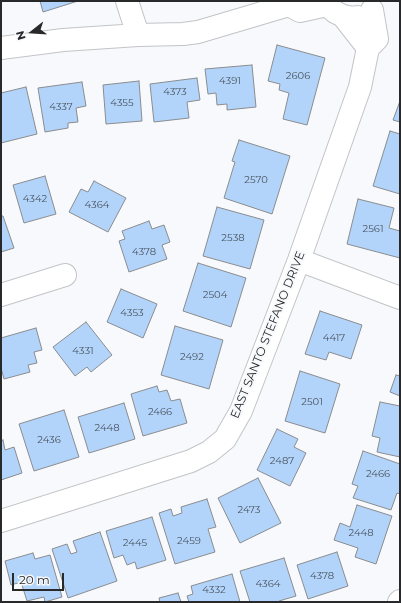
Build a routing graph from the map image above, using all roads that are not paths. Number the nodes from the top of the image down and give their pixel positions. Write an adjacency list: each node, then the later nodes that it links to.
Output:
1 (127, 1): 5 (street)
2 (290, 3): 4 (street); 5 (street)
3 (376, 6): 4 (street); 7 (street, EAST SANTO STEFANO DRIVE)
4 (332, 7): 7 (street)
5 (138, 35): 6 (street)
6 (1, 48)
7 (368, 48): 8 (street, EAST SANTO STEFANO DRIVE)
8 (299, 260): 11 (street); 12 (street, EAST SANTO STEFANO DRIVE)
9 (65, 275): 10 (street)
10 (1, 295)
11 (400, 298)
12 (1, 521)

